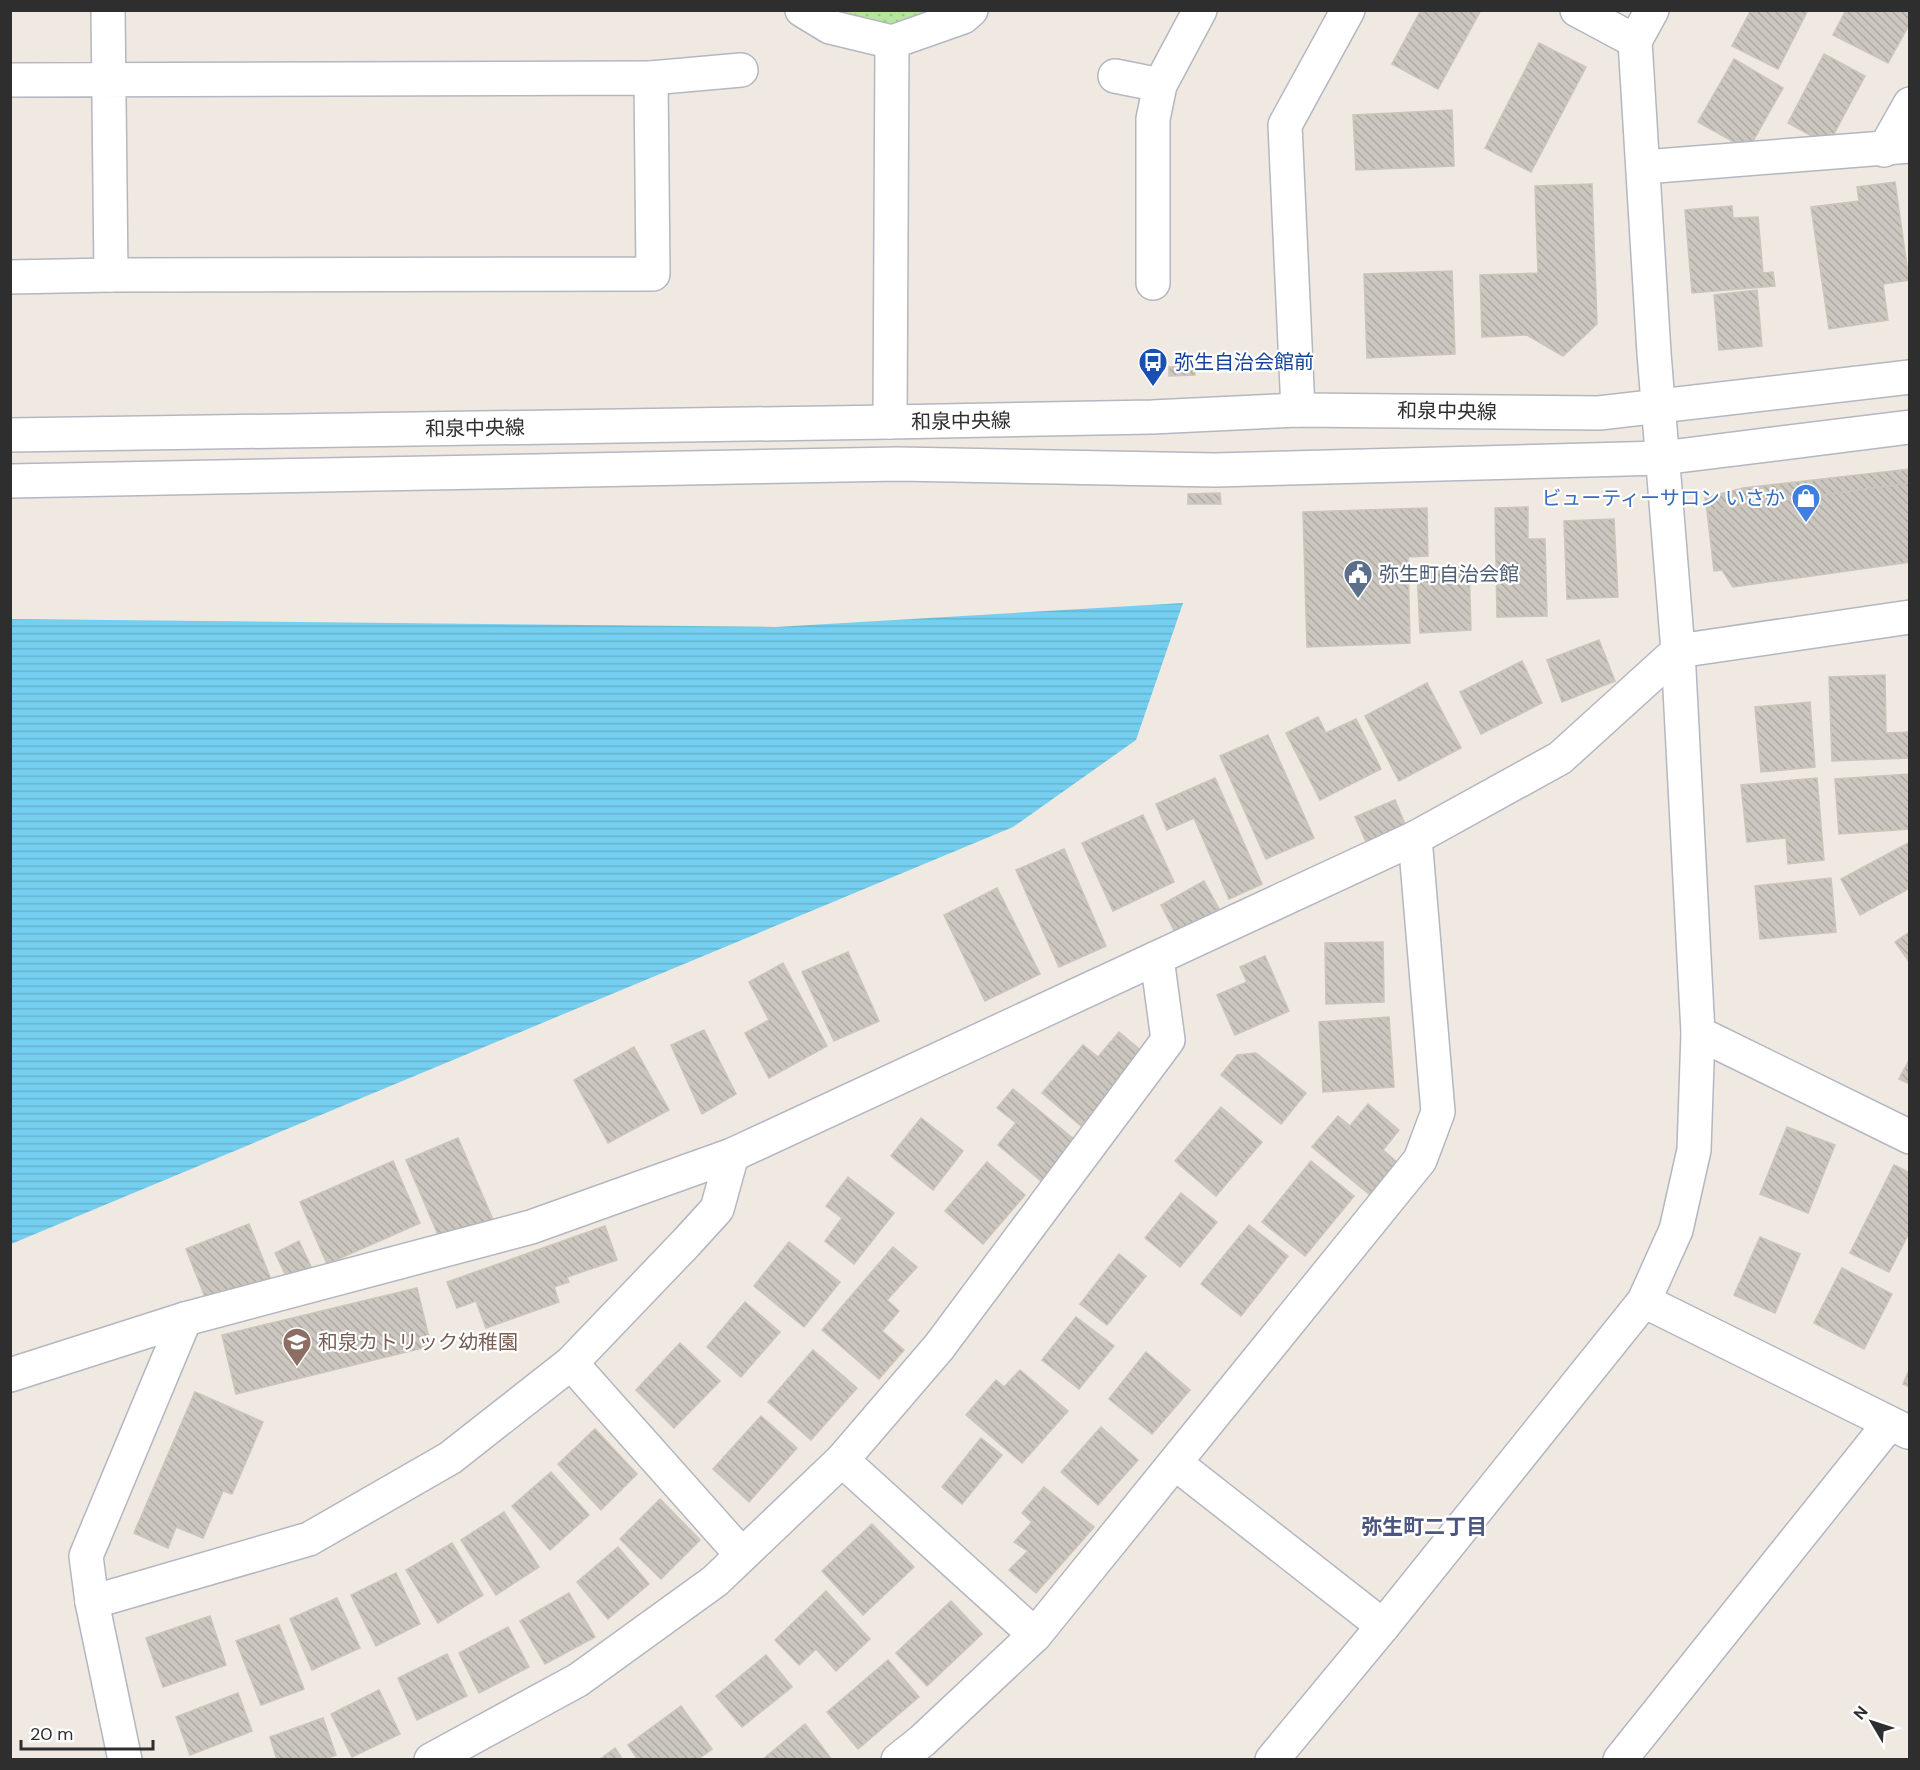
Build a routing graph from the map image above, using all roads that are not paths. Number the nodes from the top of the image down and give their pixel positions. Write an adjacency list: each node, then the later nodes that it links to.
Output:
1 (108, 10): 12 (street)
2 (802, 10): 8 (street)
3 (971, 10): 8 (street)
4 (1200, 10): 15 (street)
5 (1348, 10): 24 (street)
6 (1577, 10): 9 (street)
7 (1652, 10): 9 (street)
8 (892, 42): 25 (street)
9 (1635, 42): 18 (street)
10 (741, 70): 13 (street)
11 (1115, 76): 15 (street)
12 (107, 78): 13 (street); 14 (street); 19 (street)
13 (651, 78): 19 (street)
14 (10, 80)
15 (1160, 85): 21 (street)
16 (1910, 104): 17 (street)
17 (1897, 148): 18 (street)
18 (1644, 167): 23 (street)
19 (111, 275): 20 (street)
20 (10, 277)
21 (1154, 283)
22 (1910, 376): 23 (street, 和泉中央線)
23 (1657, 404): 24 (street, 和泉中央線); 28 (street)
24 (1298, 410): 25 (street, 和泉中央線)
25 (890, 422): 27 (street, 和泉中央線)
26 (1910, 427): 28 (street)
27 (10, 435)
28 (1662, 458): 29 (street); 31 (street)
29 (10, 481)
30 (1910, 617): 31 (street)
31 (1678, 651): 32 (street); 34 (street)
32 (1415, 838): 33 (street); 43 (street)
33 (1157, 958): 36 (street); 42 (street)
34 (1698, 1033): 35 (street); 37 (street)
35 (1910, 1137)
36 (732, 1155): 38 (street); 39 (street)
37 (1644, 1300): 41 (street); 46 (street)
38 (185, 1319): 40 (street); 45 (street)
39 (571, 1363): 44 (street); 45 (street)
40 (10, 1375)
41 (1899, 1429): 52 (street)
42 (842, 1460): 44 (street); 47 (street)
43 (1175, 1463): 46 (street); 47 (street)
44 (742, 1555): 49 (street)
45 (92, 1602): 48 (street)
46 (1383, 1626): 51 (street)
47 (1035, 1635): 50 (street)
48 (125, 1760)
49 (431, 1760)
50 (898, 1760)
51 (1272, 1760)
52 (1620, 1760)

